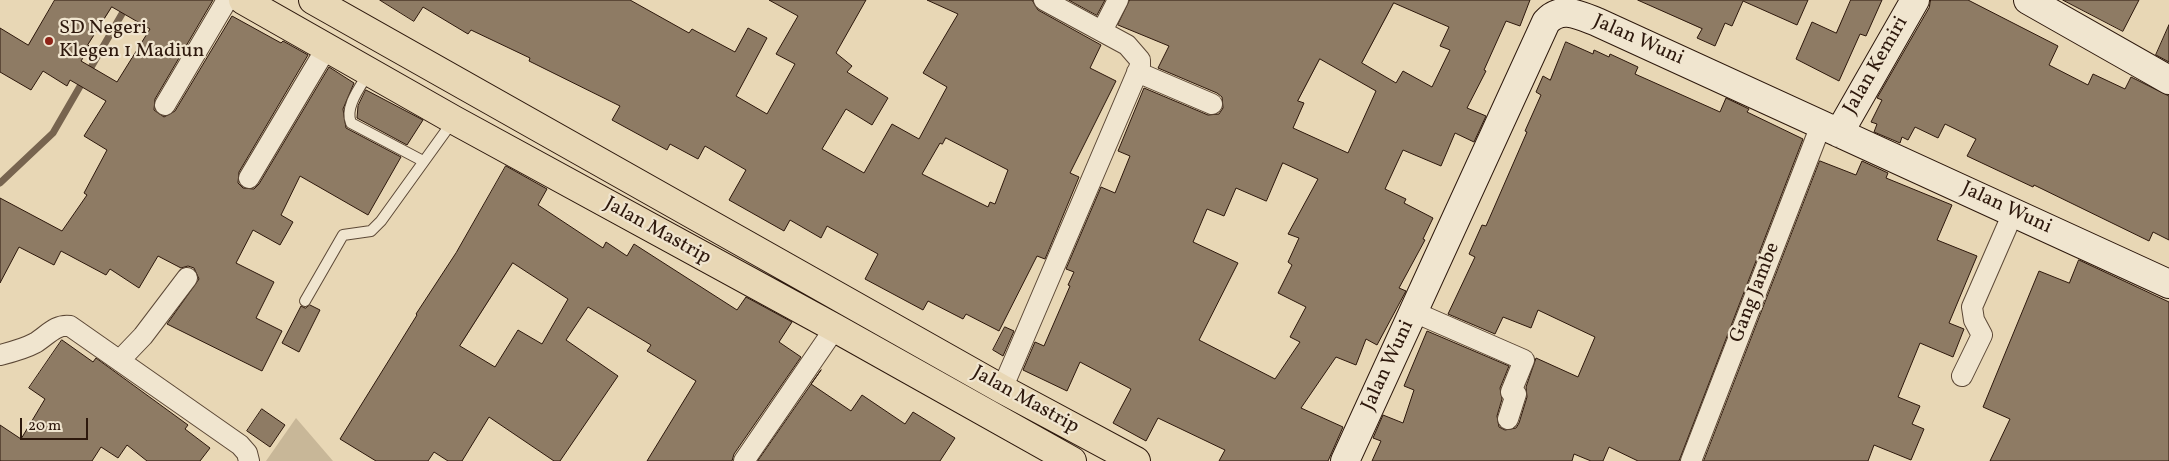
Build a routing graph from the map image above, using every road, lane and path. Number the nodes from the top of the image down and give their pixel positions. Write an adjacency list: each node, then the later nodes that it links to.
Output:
1 (227, 0): 15 (street)
2 (243, 0): 10 (main road, Jalan Mastrip)
3 (313, 0): 21 (main road, Jalan Mastrip)
4 (1044, 0): 9 (street)
5 (1118, 0): 9 (street)
6 (1915, 0): 17 (main road, Jalan Kemiri)
7 (2028, 0): 13 (main road)
8 (1557, 6): 17 (main road, Jalan Wuni); 26 (main road, Jalan Wuni)
9 (1102, 31): 12 (street)
10 (327, 47): 11 (main road, Jalan Mastrip); 19 (street)
11 (370, 72): 16 (main road, Jalan Mastrip); 18 (lane)
12 (1137, 72): 14 (street); 31 (street)
13 (2169, 80)
14 (1212, 104)
15 (166, 105)
16 (454, 120): 18 (lane); 22 (main road, Jalan Mastrip)
17 (1830, 129): 20 (main road, Jalan Wuni); 38 (street, Gang Jambe)
18 (423, 161): 25 (lane)
19 (249, 178)
20 (2013, 212): 24 (main road, Jalan Wuni); 30 (street)
21 (729, 235): 22 (main road); 31 (main road, Jalan Mastrip)
22 (715, 264): 27 (main road, Jalan Mastrip)
23 (187, 278): 29 (street)
24 (2169, 284)
25 (305, 301)
26 (1414, 312): 32 (street); 37 (main road, Jalan Wuni)
27 (835, 328): 34 (street); 35 (main road, Jalan Mastrip)
28 (0, 355): 29 (street)
29 (120, 360): 33 (street)
30 (1962, 376)
31 (1002, 389): 36 (main road, Jalan Mastrip)
32 (1508, 419)
33 (249, 461)
34 (744, 461)
35 (1072, 461)
36 (1136, 461)
37 (1345, 461)
38 (1691, 461)

